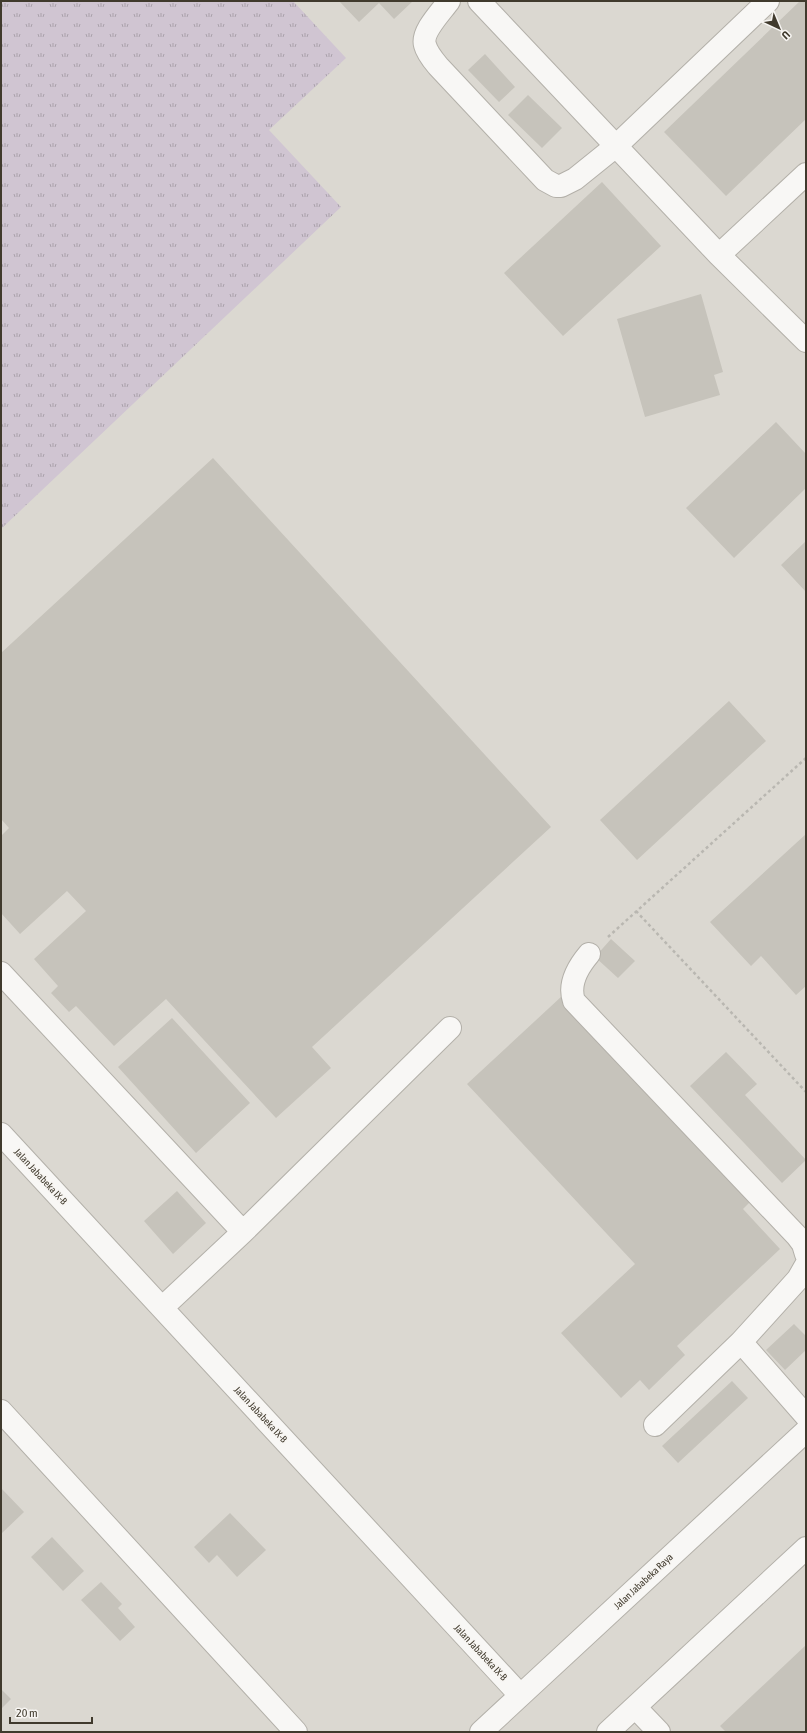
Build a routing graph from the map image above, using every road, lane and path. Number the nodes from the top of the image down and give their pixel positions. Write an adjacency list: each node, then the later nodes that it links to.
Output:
1 (449, 1): 4 (street)
2 (479, 1): 4 (street)
3 (768, 1): 4 (street)
4 (616, 146): 6 (street)
5 (806, 174): 6 (street)
6 (719, 255): 7 (street)
7 (806, 341)
8 (806, 758): 9 (path)
9 (636, 911): 10 (path); 13 (path)
10 (589, 954): 16 (street)
11 (1, 973): 15 (street)
12 (450, 1028): 15 (street)
13 (806, 1092)
14 (1, 1134): 18 (street, Jalan Jababeka IX-B)
15 (243, 1232): 18 (street)
16 (806, 1254)
17 (806, 1265): 19 (street)
18 (163, 1307): 25 (street, Jalan Jababeka IX-B)
19 (741, 1342): 21 (street); 22 (street)
20 (1, 1411): 27 (street)
21 (806, 1416)
22 (656, 1425)
23 (806, 1431): 25 (street, Jalan Jababeka Raya)
24 (806, 1548): 26 (street)
25 (520, 1695): 28 (street, Jalan Jababeka Raya)
26 (636, 1707): 29 (street); 30 (street)
27 (296, 1732)
28 (481, 1732)
29 (608, 1732)
30 (659, 1732)

